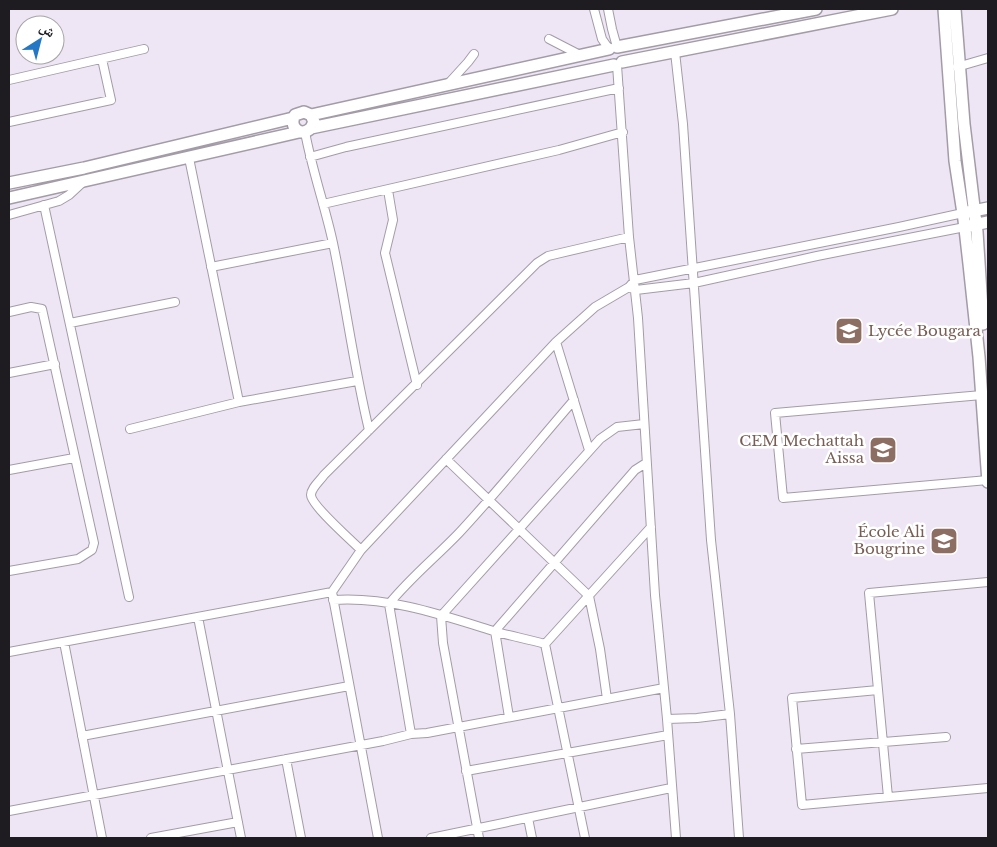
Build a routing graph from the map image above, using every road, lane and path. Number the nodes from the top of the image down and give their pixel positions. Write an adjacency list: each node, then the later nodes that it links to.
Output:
1 (594, 9): 8 (street)
2 (608, 9): 8 (street)
3 (816, 9): 8 (main road)
4 (892, 9): 10 (main road)
5 (944, 9): 16 (main road)
6 (955, 9): 16 (main road)
7 (548, 39): 12 (street)
8 (613, 48): 12 (main road); 15 (main road)
9 (144, 50): 14 (street)
10 (675, 52): 15 (main road); 41 (street)
11 (474, 54): 18 (street)
12 (580, 55): 18 (main road)
13 (988, 58): 16 (street)
14 (102, 59): 17 (street); 22 (street)
15 (618, 64): 19 (street); 23 (main road)
16 (954, 68): 34 (main road)
17 (9, 80)
18 (447, 85): 20 (main road)
19 (619, 88): 24 (street); 25 (street)
20 (311, 115): 21 (main road); 23 (main road)
21 (293, 118): 23 (main road); 28 (main road)
22 (9, 122)
23 (305, 131): 25 (street); 26 (main road)
24 (622, 132): 29 (street); 38 (street)
25 (310, 157): 31 (street)
26 (189, 158): 27 (main road); 40 (street)
27 (84, 182): 30 (main road); 32 (street)
28 (9, 183)
29 (388, 190): 31 (street); 54 (street)
30 (9, 198)
31 (324, 204): 39 (street)
32 (44, 205): 35 (street); 47 (street)
33 (988, 208): 34 (main road)
34 (968, 212): 37 (main road); 41 (street)
35 (9, 215)
36 (988, 222): 37 (main road)
37 (971, 226): 43 (street); 49 (main road)
38 (629, 237): 42 (street); 54 (street)
39 (333, 243): 40 (street); 52 (street)
40 (211, 266): 57 (street)
41 (692, 269): 42 (street); 43 (street)
42 (635, 280): 44 (street)
43 (694, 283): 44 (street); 90 (street)
44 (632, 288): 48 (street); 58 (street)
45 (175, 302): 47 (street)
46 (9, 312): 50 (street)
47 (70, 323): 76 (street)
48 (556, 342): 56 (street); 63 (street)
49 (984, 356): 53 (main road); 55 (main road)
50 (55, 364): 51 (street); 62 (street)
51 (9, 373)
52 (357, 381): 57 (street); 60 (street)
53 (988, 381)
54 (416, 384): 60 (street)
55 (982, 395): 66 (main road); 66 (street)
56 (574, 400): 61 (street); 67 (street)
57 (239, 402): 59 (street)
58 (644, 424): 61 (street); 64 (street)
59 (130, 429)
60 (369, 430): 70 (street)
61 (589, 450): 69 (street)
62 (74, 458): 65 (street); 72 (street)
63 (446, 459): 67 (street); 70 (street)
64 (646, 463): 68 (street); 71 (street)
65 (9, 470)
66 (988, 481)
67 (489, 500): 69 (street); 77 (street)
68 (651, 527): 75 (street); 85 (street)
69 (519, 528): 71 (street); 78 (street)
70 (362, 550): 74 (street)
71 (555, 562): 75 (street); 80 (street)
72 (9, 571)
73 (988, 582): 86 (street)
74 (332, 596): 77 (street); 79 (street); 84 (street)
75 (589, 596): 82 (street); 87 (street)
76 (129, 597)
77 (389, 604): 78 (street); 94 (street)
78 (441, 616): 80 (street); 93 (street)
79 (198, 617): 81 (street); 89 (street)
80 (495, 631): 82 (street); 91 (street)
81 (64, 642): 83 (street); 96 (street)
82 (545, 644): 88 (street)
83 (9, 652)
84 (348, 686): 89 (street); 99 (street)
85 (664, 688): 87 (street); 92 (street)
86 (878, 690): 98 (street); 100 (street)
87 (607, 699): 88 (street)
88 (558, 708): 91 (street); 101 (street)
89 (216, 711): 96 (street); 103 (street)
90 (730, 714): 92 (street); 124 (street)
91 (509, 717): 93 (street)
92 (667, 719): 95 (street)
93 (458, 727): 94 (street); 104 (street)
94 (410, 734): 99 (street)
95 (668, 735): 101 (street); 105 (street)
96 (82, 736): 107 (street)
97 (946, 737): 98 (street)
98 (883, 742): 100 (street); 108 (street)
99 (361, 745): 102 (street); 118 (street)
100 (796, 749): 108 (street)
101 (568, 753): 104 (street); 109 (street)
102 (286, 759): 103 (street); 117 (street)
103 (228, 770): 107 (street); 112 (street)
104 (466, 770): 113 (street)
105 (671, 788): 109 (street); 123 (street)
106 (988, 788): 108 (street)
107 (93, 795): 110 (street); 114 (street)
108 (888, 797)
109 (579, 807): 111 (street); 122 (street)
110 (9, 811)
111 (528, 818): 113 (street); 121 (street)
112 (238, 822): 115 (street); 116 (street)
113 (477, 828): 119 (street); 120 (street)
114 (102, 838)
115 (151, 838)
116 (241, 838)
117 (301, 838)
118 (378, 838)
119 (431, 838)
120 (479, 838)
121 (532, 838)
122 (585, 838)
123 (676, 838)
124 (740, 838)

